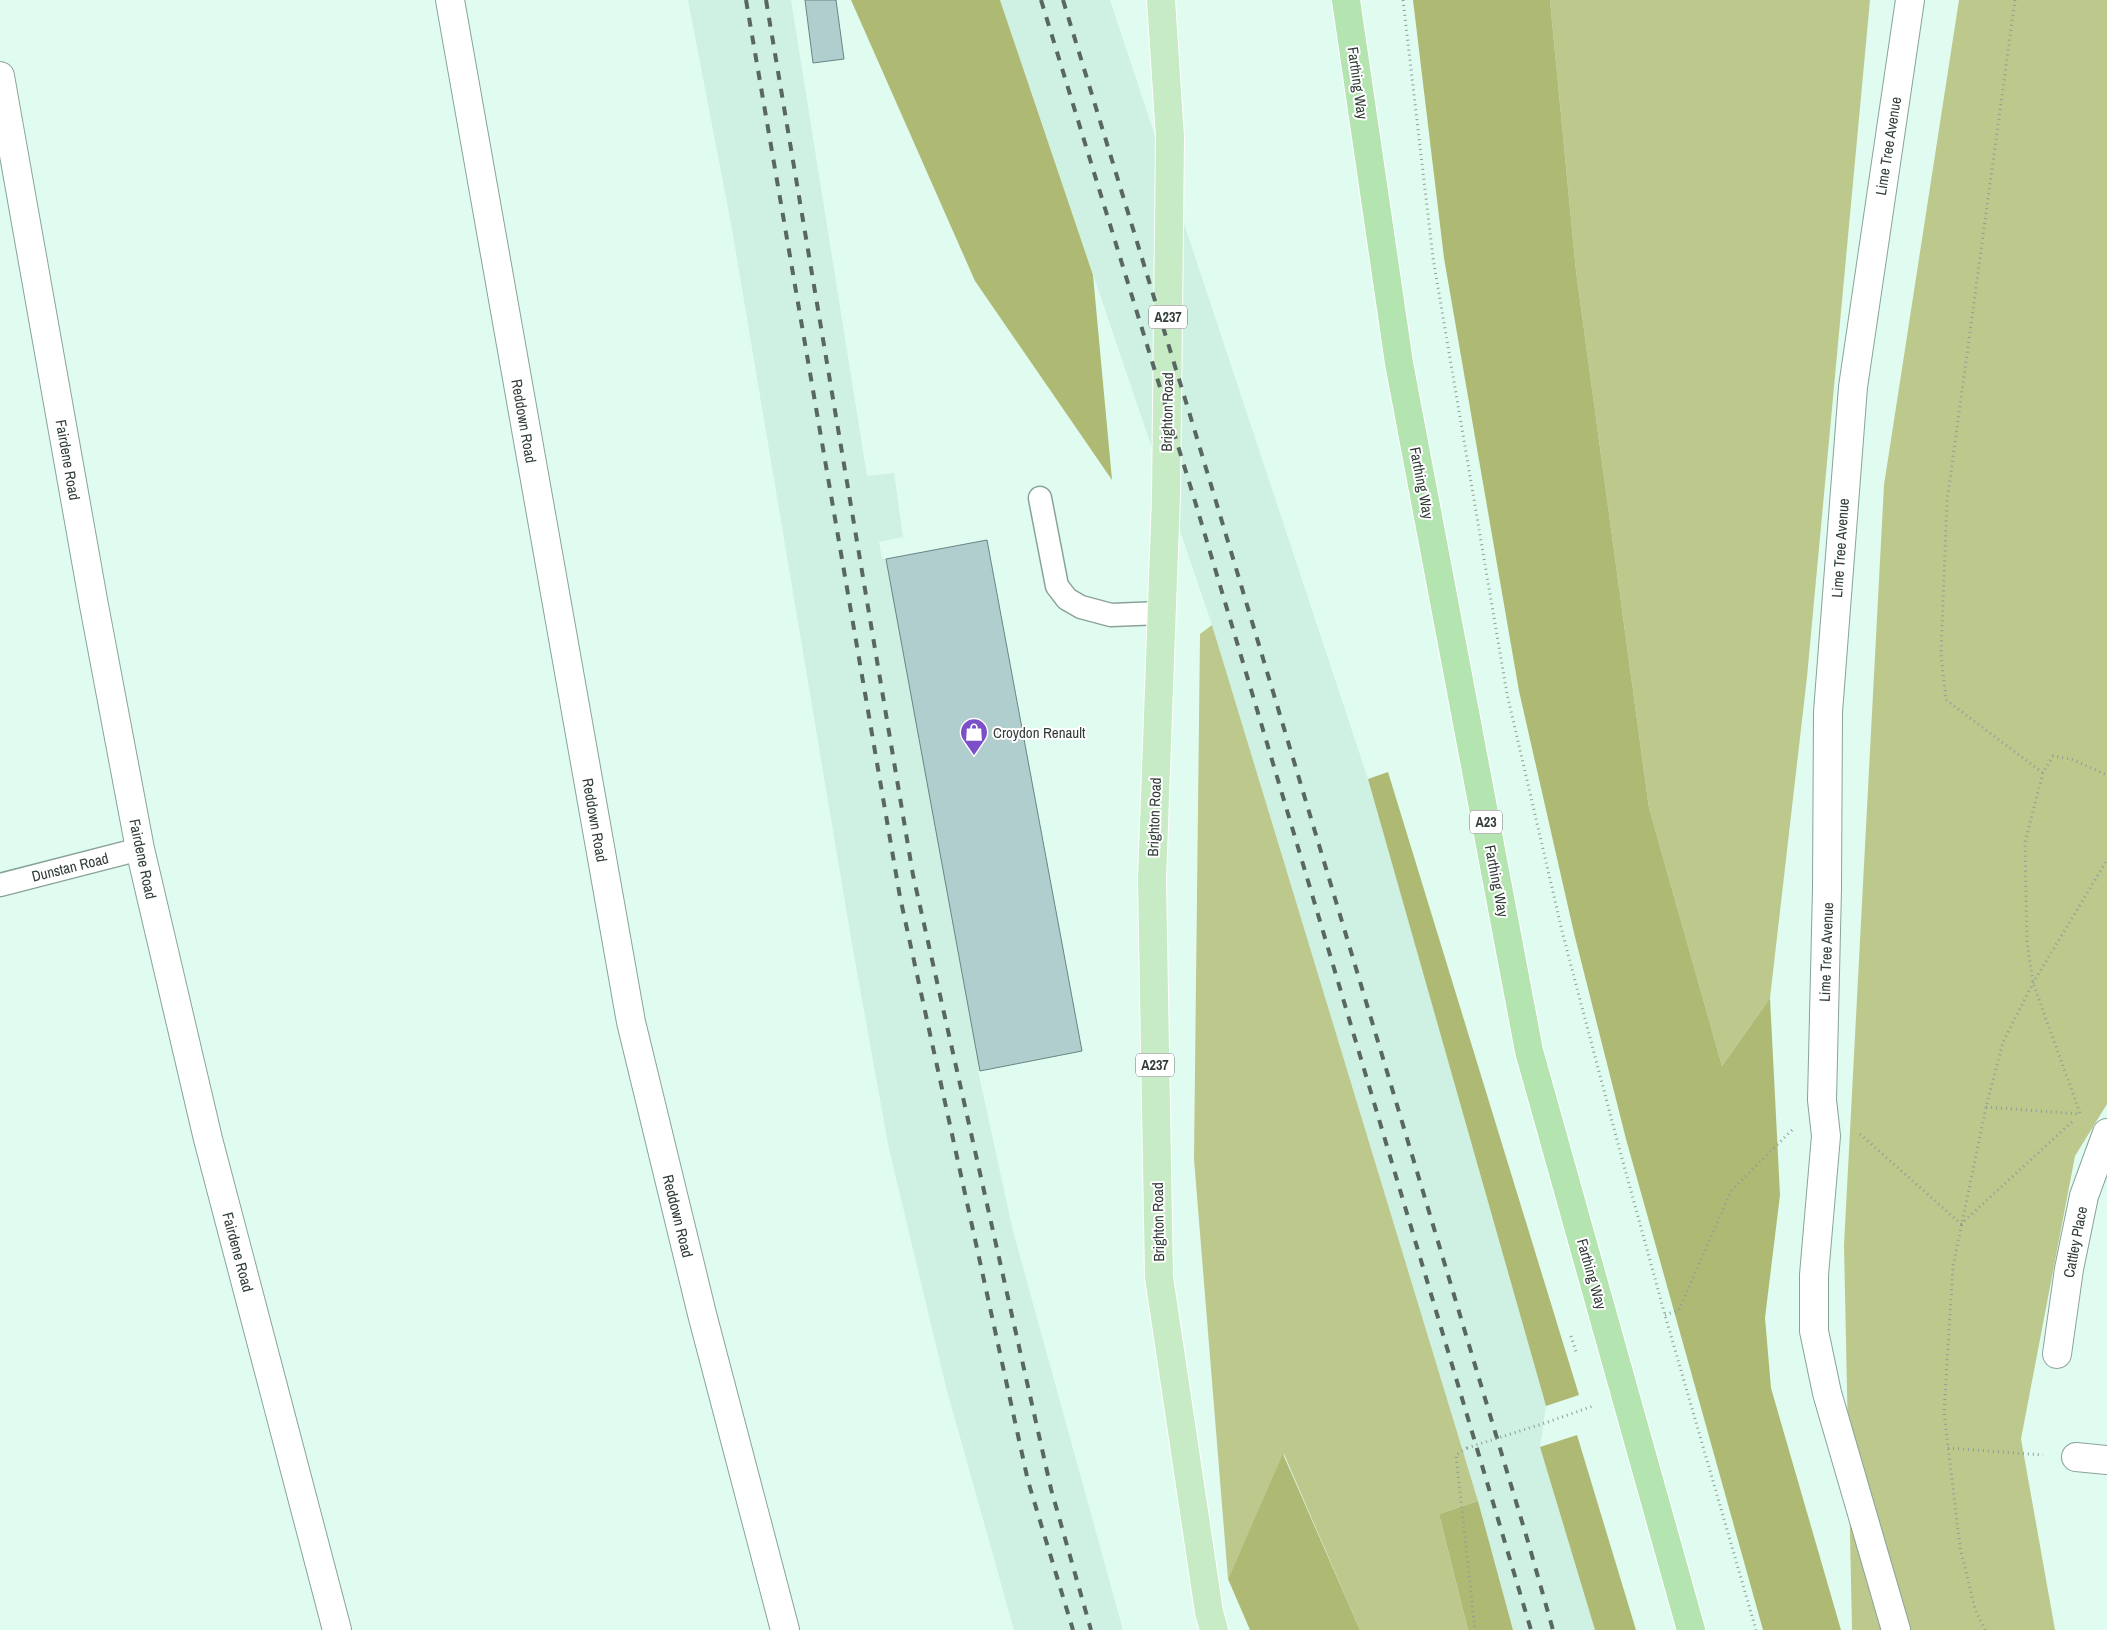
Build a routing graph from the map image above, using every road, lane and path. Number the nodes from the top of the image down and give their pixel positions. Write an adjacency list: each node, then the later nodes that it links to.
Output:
1 (450, 0): 30 (street, Reddown Road)
2 (1161, 0): 9 (main road, Brighton Road / A237)
3 (1346, 0): 33 (highway, Farthing Way / A23)
4 (1403, 0): 21 (path)
5 (1910, 0): 16 (street, Lime Tree Avenue)
6 (2015, 0): 10 (path)
7 (0, 76): 12 (street, Fairdene Road)
8 (1040, 498): 9 (lane)
9 (1161, 613): 31 (main road, Brighton Road / A237)
10 (2043, 773): 11 (path); 15 (path)
11 (2107, 775)
12 (140, 849): 14 (lane, Dunstan Road); 29 (street, Fairdene Road)
13 (2107, 860): 15 (path)
14 (0, 885)
15 (2033, 983): 17 (path); 18 (path)
16 (1822, 1100): 20 (path); 21 (path); 35 (street, Lime Tree Avenue)
17 (1986, 1107): 18 (path); 20 (path)
18 (2080, 1114): 19 (path); 20 (path)
19 (2098, 1125): 23 (street, Cattley Place)
20 (1961, 1224): 26 (path)
21 (1665, 1315): 34 (path)
22 (1571, 1336): 24 (path)
23 (2057, 1354)
24 (1579, 1362)
25 (1590, 1398): 32 (path, bridge)
26 (1948, 1448): 27 (path); 36 (path)
27 (2076, 1457): 28 (street)
28 (2107, 1460)
29 (337, 1630)
30 (786, 1630)
31 (1214, 1630)
32 (1475, 1630)
33 (1691, 1630)
34 (1756, 1630)
35 (1896, 1630)
36 (1985, 1630)

